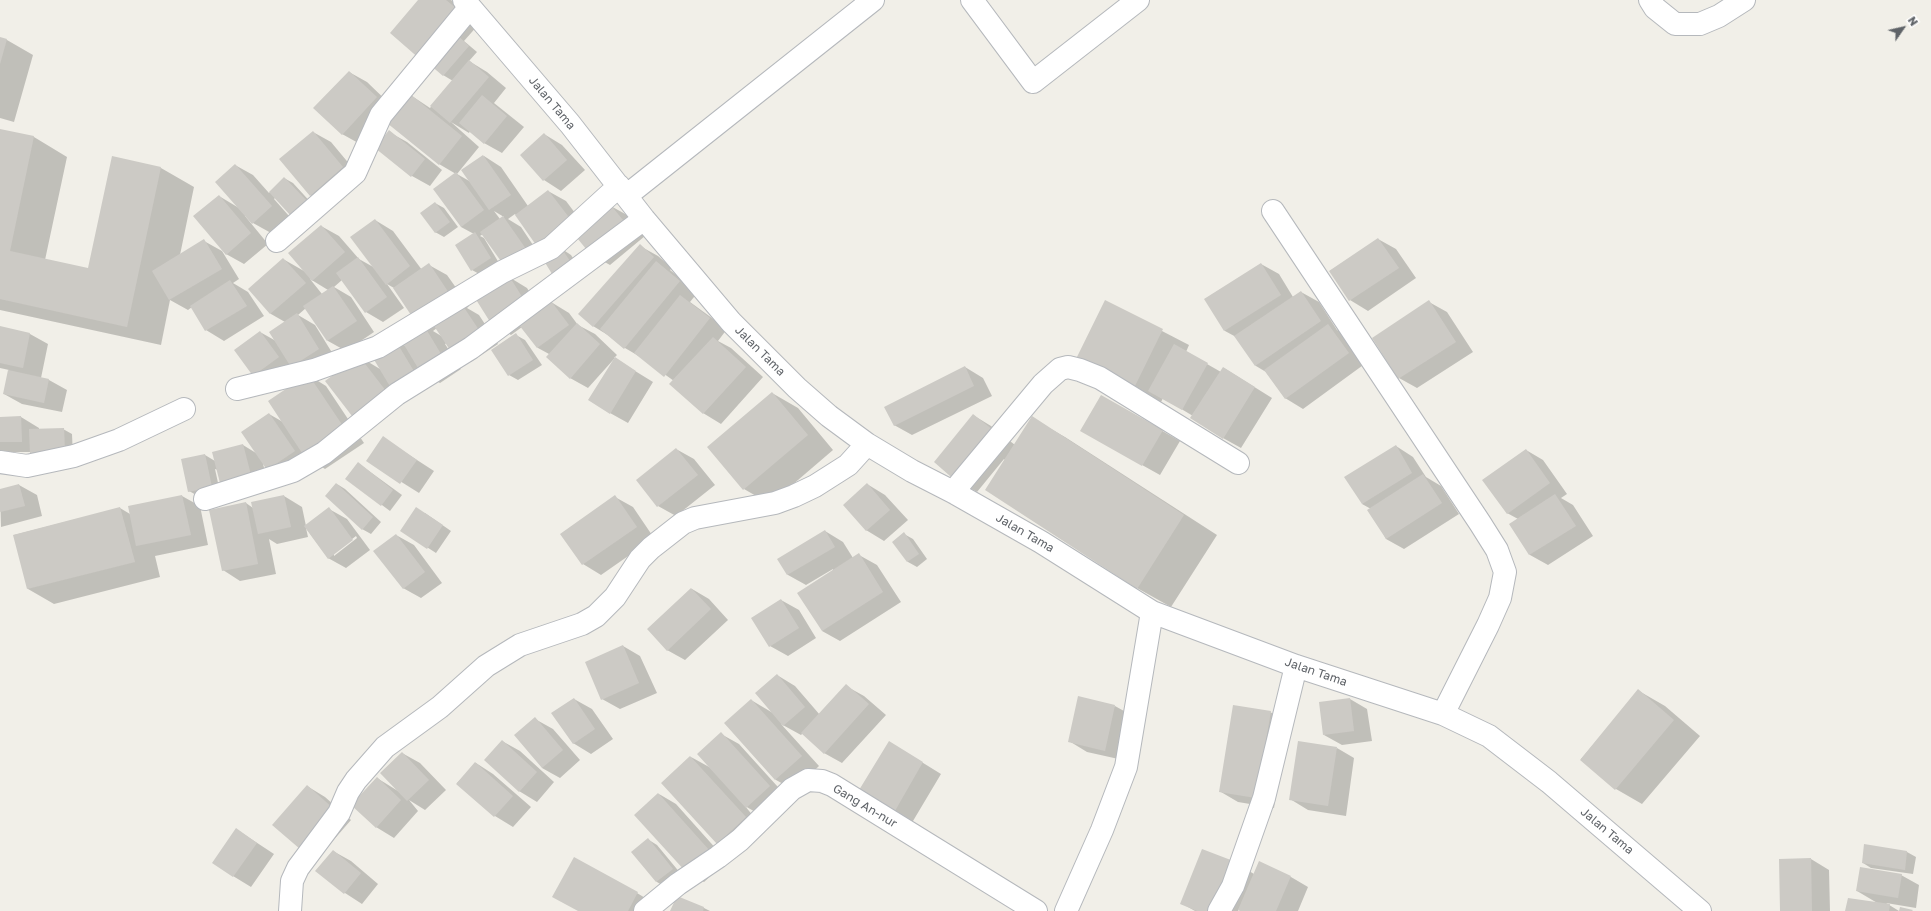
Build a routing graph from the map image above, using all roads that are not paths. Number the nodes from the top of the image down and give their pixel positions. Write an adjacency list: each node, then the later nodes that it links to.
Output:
1 (873, 0): 7 (street)
2 (972, 0): 3 (street)
3 (1138, 0)
4 (1650, 0): 5 (street)
5 (1744, 0)
6 (467, 3): 7 (street, Jalan Tama); 10 (street)
7 (622, 191): 9 (street, Jalan Tama); 11 (street)
8 (1273, 211): 20 (street)
9 (644, 219): 13 (street, Jalan Tama); 17 (street)
10 (277, 242)
11 (237, 389)
12 (184, 410): 14 (street)
13 (867, 444): 16 (street, Jalan Tama); 21 (street)
14 (0, 462)
15 (1238, 463): 16 (street)
16 (953, 492): 18 (street, Jalan Tama)
17 (205, 499)
18 (1152, 612): 19 (street, Jalan Tama); 24 (street)
19 (1296, 666): 20 (street, Jalan Tama); 25 (street)
20 (1443, 714): 26 (street, Jalan Tama)
21 (290, 911)
22 (645, 911): 23 (street, Gang An-nur)
23 (1036, 911)
24 (1066, 911)
25 (1219, 911)
26 (1700, 911)

